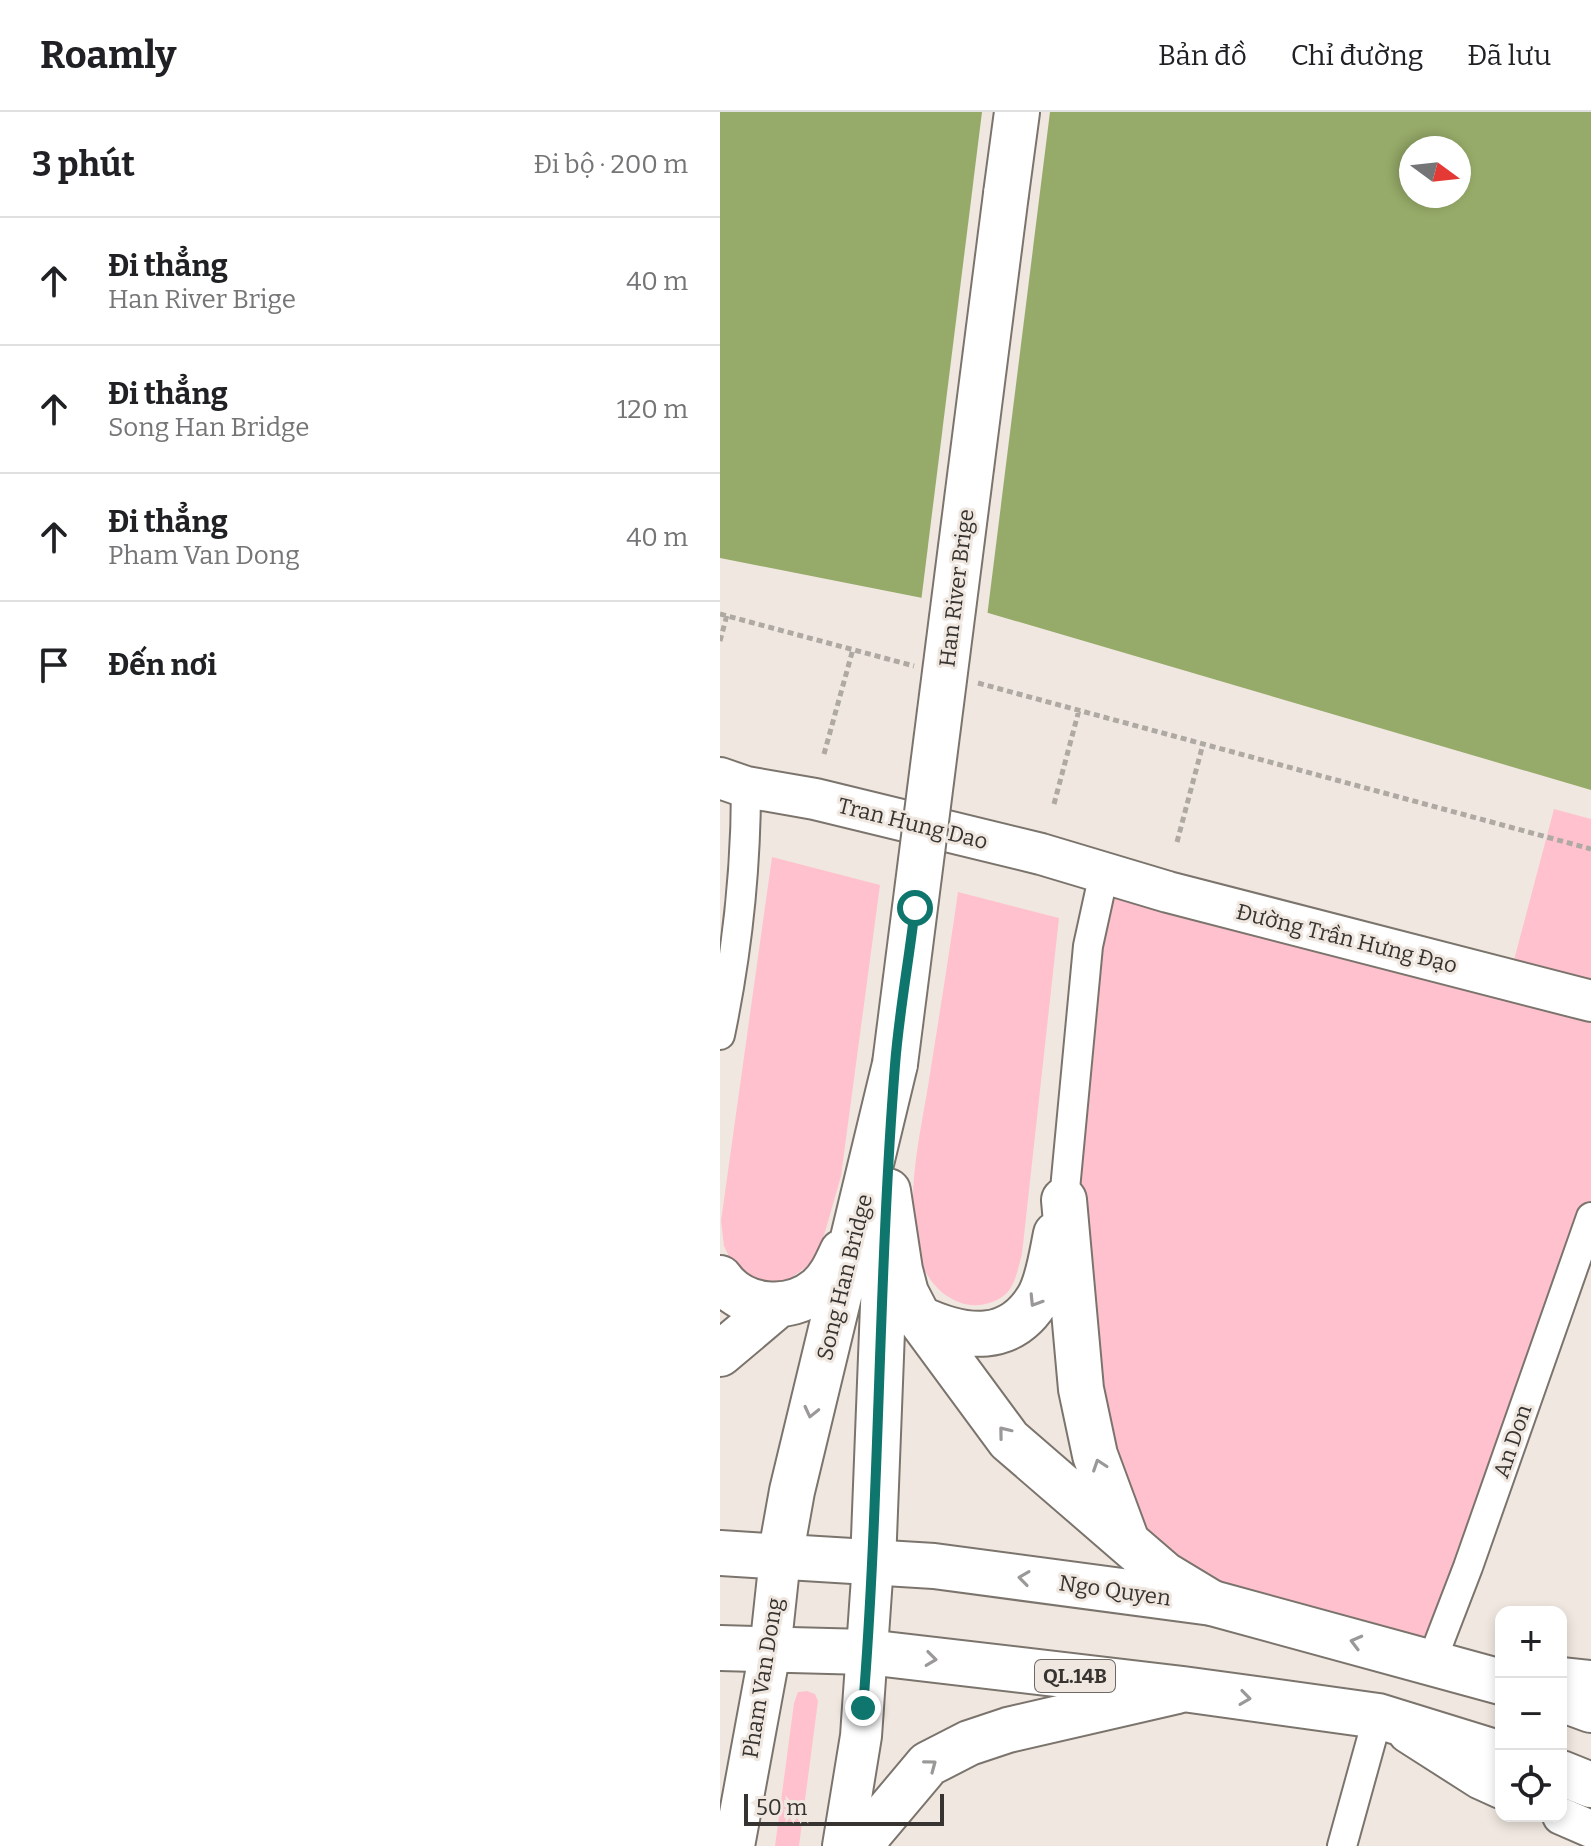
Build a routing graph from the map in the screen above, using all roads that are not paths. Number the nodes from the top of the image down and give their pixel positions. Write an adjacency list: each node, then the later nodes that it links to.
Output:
1 (1017, 112): 6 (main road, Han River Brige, bridge)
2 (733, 783): 3 (main road, Tran Hung Dao); 5 (street)
3 (1104, 873): 4 (main road, Đường Trần Hưng Đạo); 7 (street)
4 (1591, 1001)
5 (720, 1035)
6 (895, 1064): 8 (main road, Song Han Bridge)
7 (1064, 1200): 12 (main road, one-way to 12); 14 (main road, one-way to 7)
8 (874, 1202): 11 (main road); 12 (main road); 16 (main road, Song Han Bridge, one-way to 16); 17 (main road, Song Han Bridge)
9 (1591, 1217): 22 (street, An Don)
10 (720, 1278): 11 (main road)
11 (778, 1305): 13 (main road)
12 (919, 1318): 14 (main road, one-way to 12)
13 (720, 1354)
14 (1126, 1539): 18 (main road)
15 (720, 1553): 16 (main road, Ngo Quyen)
16 (780, 1558): 17 (main road, Ngo Quyen); 20 (main road, Pham Van Dong)
17 (873, 1563): 18 (main road, Ngo Quyen, one-way to 17); 21 (main road)
18 (1212, 1603): 22 (main road, Ngo Quyen, one-way to 18)
19 (720, 1648): 20 (main road, QL.14B)
20 (770, 1651): 21 (main road, QL.14B); 38 (main road, Pham Van Dong)
21 (867, 1652): 27 (main road, QL.14B, one-way to 27); 39 (main road)
22 (1431, 1663): 23 (street); 26 (main road, Ngo Quyen)
23 (1495, 1669)
24 (1567, 1677): 25 (street)
25 (1591, 1679)
26 (1495, 1680)
27 (1183, 1689): 30 (main road, QL.14B, one-way to 30); 40 (main road, one-way to 27)
28 (1567, 1701): 29 (main road)
29 (1591, 1710)
30 (1378, 1716): 31 (main road, QL.14B); 34 (street); 35 (street)
31 (1495, 1752)
32 (1567, 1775): 33 (main road)
33 (1591, 1785)
34 (1495, 1787)
35 (1351, 1815): 41 (street); 42 (street)
36 (1567, 1819): 37 (street)
37 (1591, 1829)
38 (734, 1846)
39 (843, 1846)
40 (864, 1846)
41 (1323, 1846)
42 (1342, 1846)

